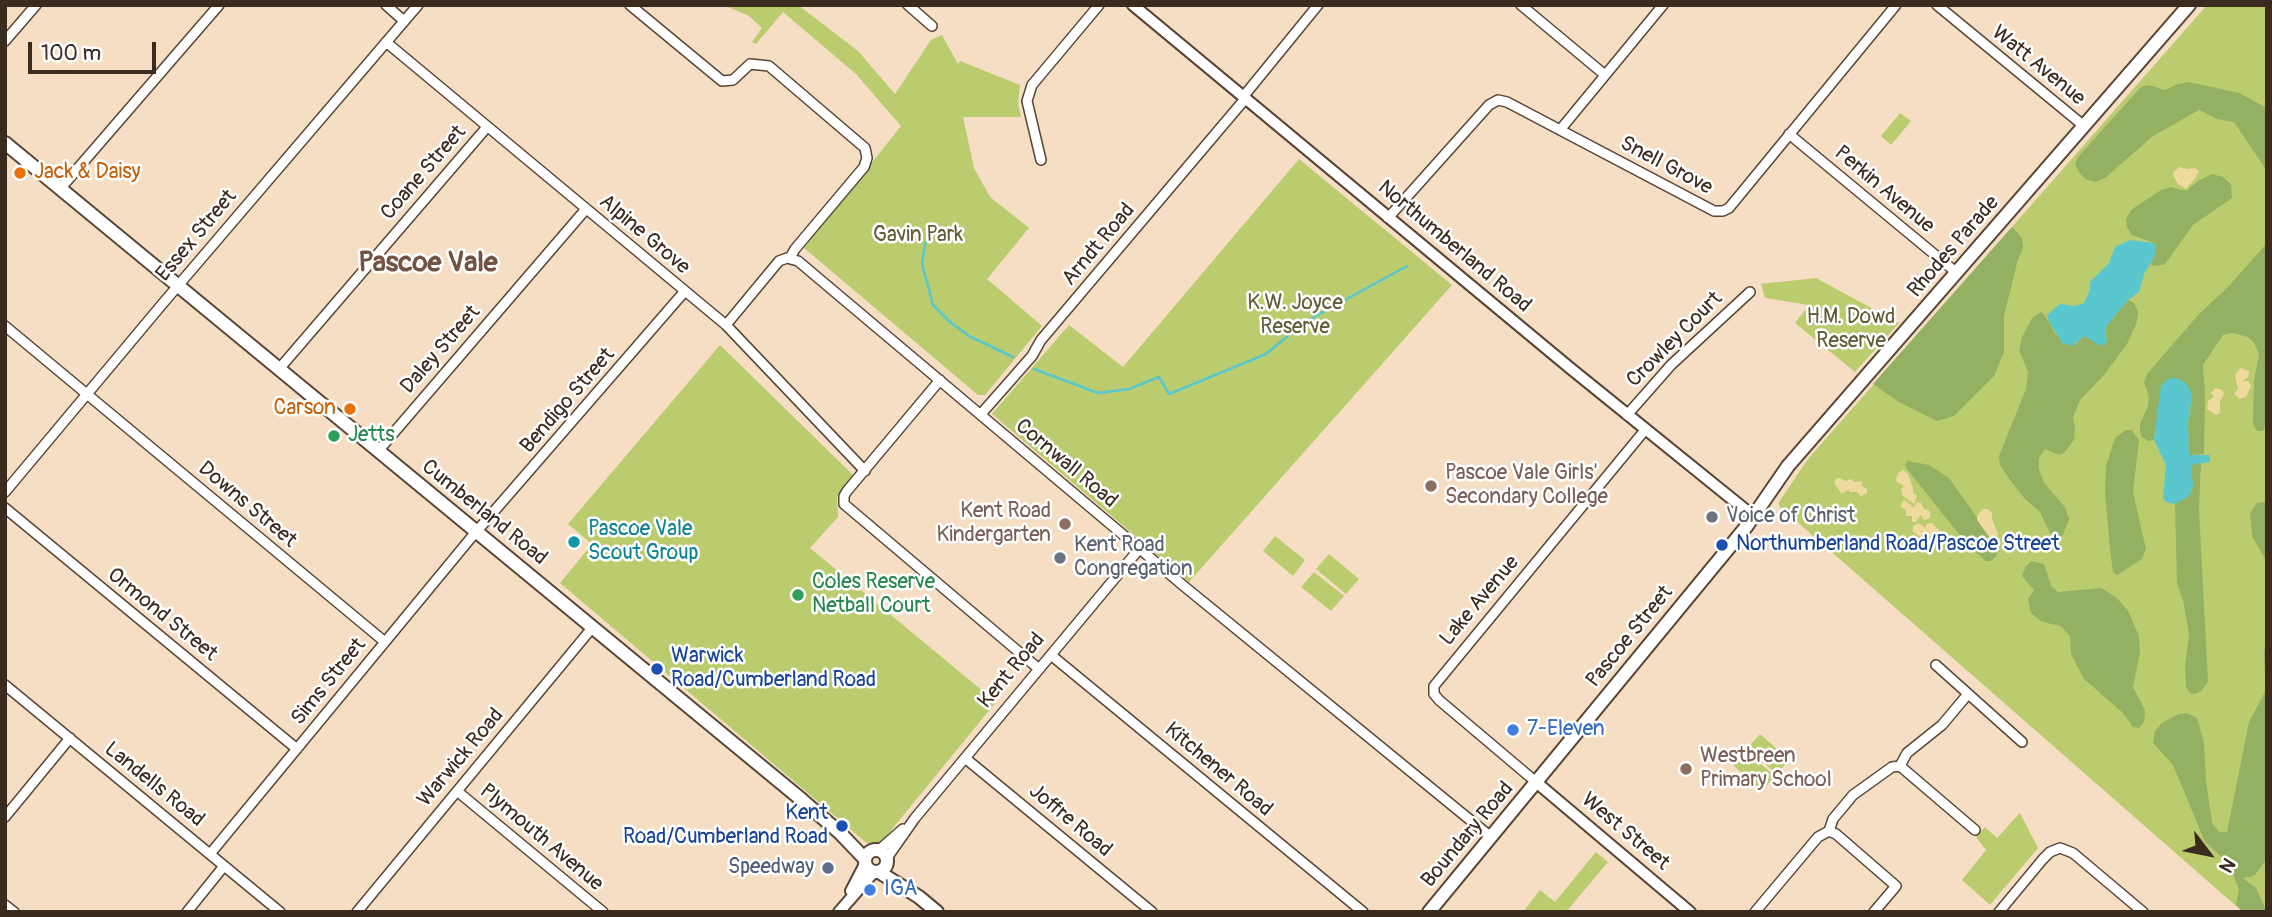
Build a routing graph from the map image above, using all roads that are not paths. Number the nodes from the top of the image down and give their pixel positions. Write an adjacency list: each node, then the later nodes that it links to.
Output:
1 (36, 5): 17 (street)
2 (219, 5): 27 (street)
3 (386, 5): 15 (street)
4 (418, 5): 15 (street, Essex Street)
5 (630, 5): 30 (street)
6 (908, 5): 16 (street)
7 (1099, 5): 26 (street)
8 (1133, 5): 20 (street, Northumberland Road)
9 (1318, 5): 20 (street, Arndt Road)
10 (1521, 5): 19 (street)
11 (1663, 5): 19 (street)
12 (1896, 5): 24 (street, Snell Grove)
13 (1937, 5): 21 (street, Watt Avenue)
14 (2189, 5): 21 (main road, Rhodes Parade)
15 (404, 21): 18 (street, Essex Street)
16 (932, 26)
17 (5, 41)
18 (386, 42): 22 (street, Alpine Grove); 32 (street, Essex Street)
19 (1605, 75): 23 (street)
20 (1244, 98): 29 (street, Northumberland Road); 40 (street, Arndt Road)
21 (2084, 126): 31 (main road, Rhodes Parade)
22 (487, 127): 28 (street, Alpine Grove); 37 (street, Coane Street)
23 (1560, 130): 24 (street, Snell Grove); 29 (street, Snell Grove)
24 (1789, 134): 31 (street, Perkin Avenue)
25 (5, 143): 27 (main road, Cumberland Road)
26 (1041, 160)
27 (60, 189): 32 (main road, Cumberland Road)
28 (586, 209): 33 (street, Alpine Grove); 43 (street, Daley Street)
29 (1388, 218): 41 (street, Northumberland Road)
30 (790, 258): 35 (street); 38 (street, Cornwall Road)
31 (1957, 273): 47 (main road, Rhodes Parade)
32 (177, 285): 37 (main road, Cumberland Road); 39 (street, Essex Street)
33 (685, 291): 35 (street, Alpine Grove); 48 (street, Bendigo Street)
34 (1750, 292): 41 (street, Crowley Court)
35 (726, 325): 44 (street, Alpine Grove)
36 (5, 326): 39 (street, Downs Street)
37 (279, 369): 43 (main road, Cumberland Road)
38 (940, 380): 40 (street, Cornwall Road); 44 (street)
39 (87, 394): 45 (street, Essex Street); 51 (street, Downs Street)
40 (981, 414): 49 (street, Cornwall Road)
41 (1627, 415): 42 (street, Northumberland Road)
42 (1645, 430): 47 (street, Northumberland Road); 62 (street, Lake Avenue)
43 (378, 451): 48 (main road, Cumberland Road)
44 (865, 471): 54 (street)
45 (5, 492)
46 (5, 508): 59 (street, Ormond Street)
47 (1753, 516): 62 (main road, Pascoe Street)
48 (476, 532): 50 (main road, Cumberland Road); 51 (street, Sims Street)
49 (1140, 548): 52 (street, Kent Road); 67 (street, Cornwall Road)
50 (592, 628): 63 (street, Warwick Road); 69 (main road, Cumberland Road)
51 (385, 642): 59 (street, Sims Street)
52 (1051, 655): 54 (street, Kent Road); 80 (street, Kitchener Road)
53 (1936, 665): 56 (street)
54 (1039, 669): 60 (street, Kent Road)
55 (5, 685): 57 (street, Landells Road)
56 (1968, 694): 58 (street); 61 (street)
57 (70, 738): 64 (street); 68 (street, Landells Road)
58 (2022, 742)
59 (297, 748): 68 (street, Sims Street)
60 (965, 758): 69 (street, Kent Road); 79 (street, Joffre Road)
61 (1900, 766): 65 (street); 66 (street)
62 (1536, 782): 67 (main road, Boundary Road); 82 (street, West Street)
63 (457, 791): 76 (street, Warwick Road); 77 (street, Plymouth Avenue)
64 (5, 817)
65 (1975, 830)
66 (1829, 831): 83 (street); 84 (street)
67 (1490, 837): 81 (main road, Boundary Road)
68 (210, 854): 70 (street, Landells Road)
69 (876, 861): 72 (street, Kent Road); 78 (main road, Cumberland Road)
70 (224, 866): 74 (street); 75 (street, Landells Road)
71 (5, 905): 73 (street)
72 (840, 910)
73 (13, 912)
74 (187, 912)
75 (280, 912)
76 (357, 912)
77 (603, 912)
78 (937, 912)
79 (1152, 912)
80 (1363, 912)
81 (1429, 912)
82 (1689, 912)
83 (1755, 912)
84 (1874, 912)
85 (1999, 912): 86 (street)
86 (2143, 912)

